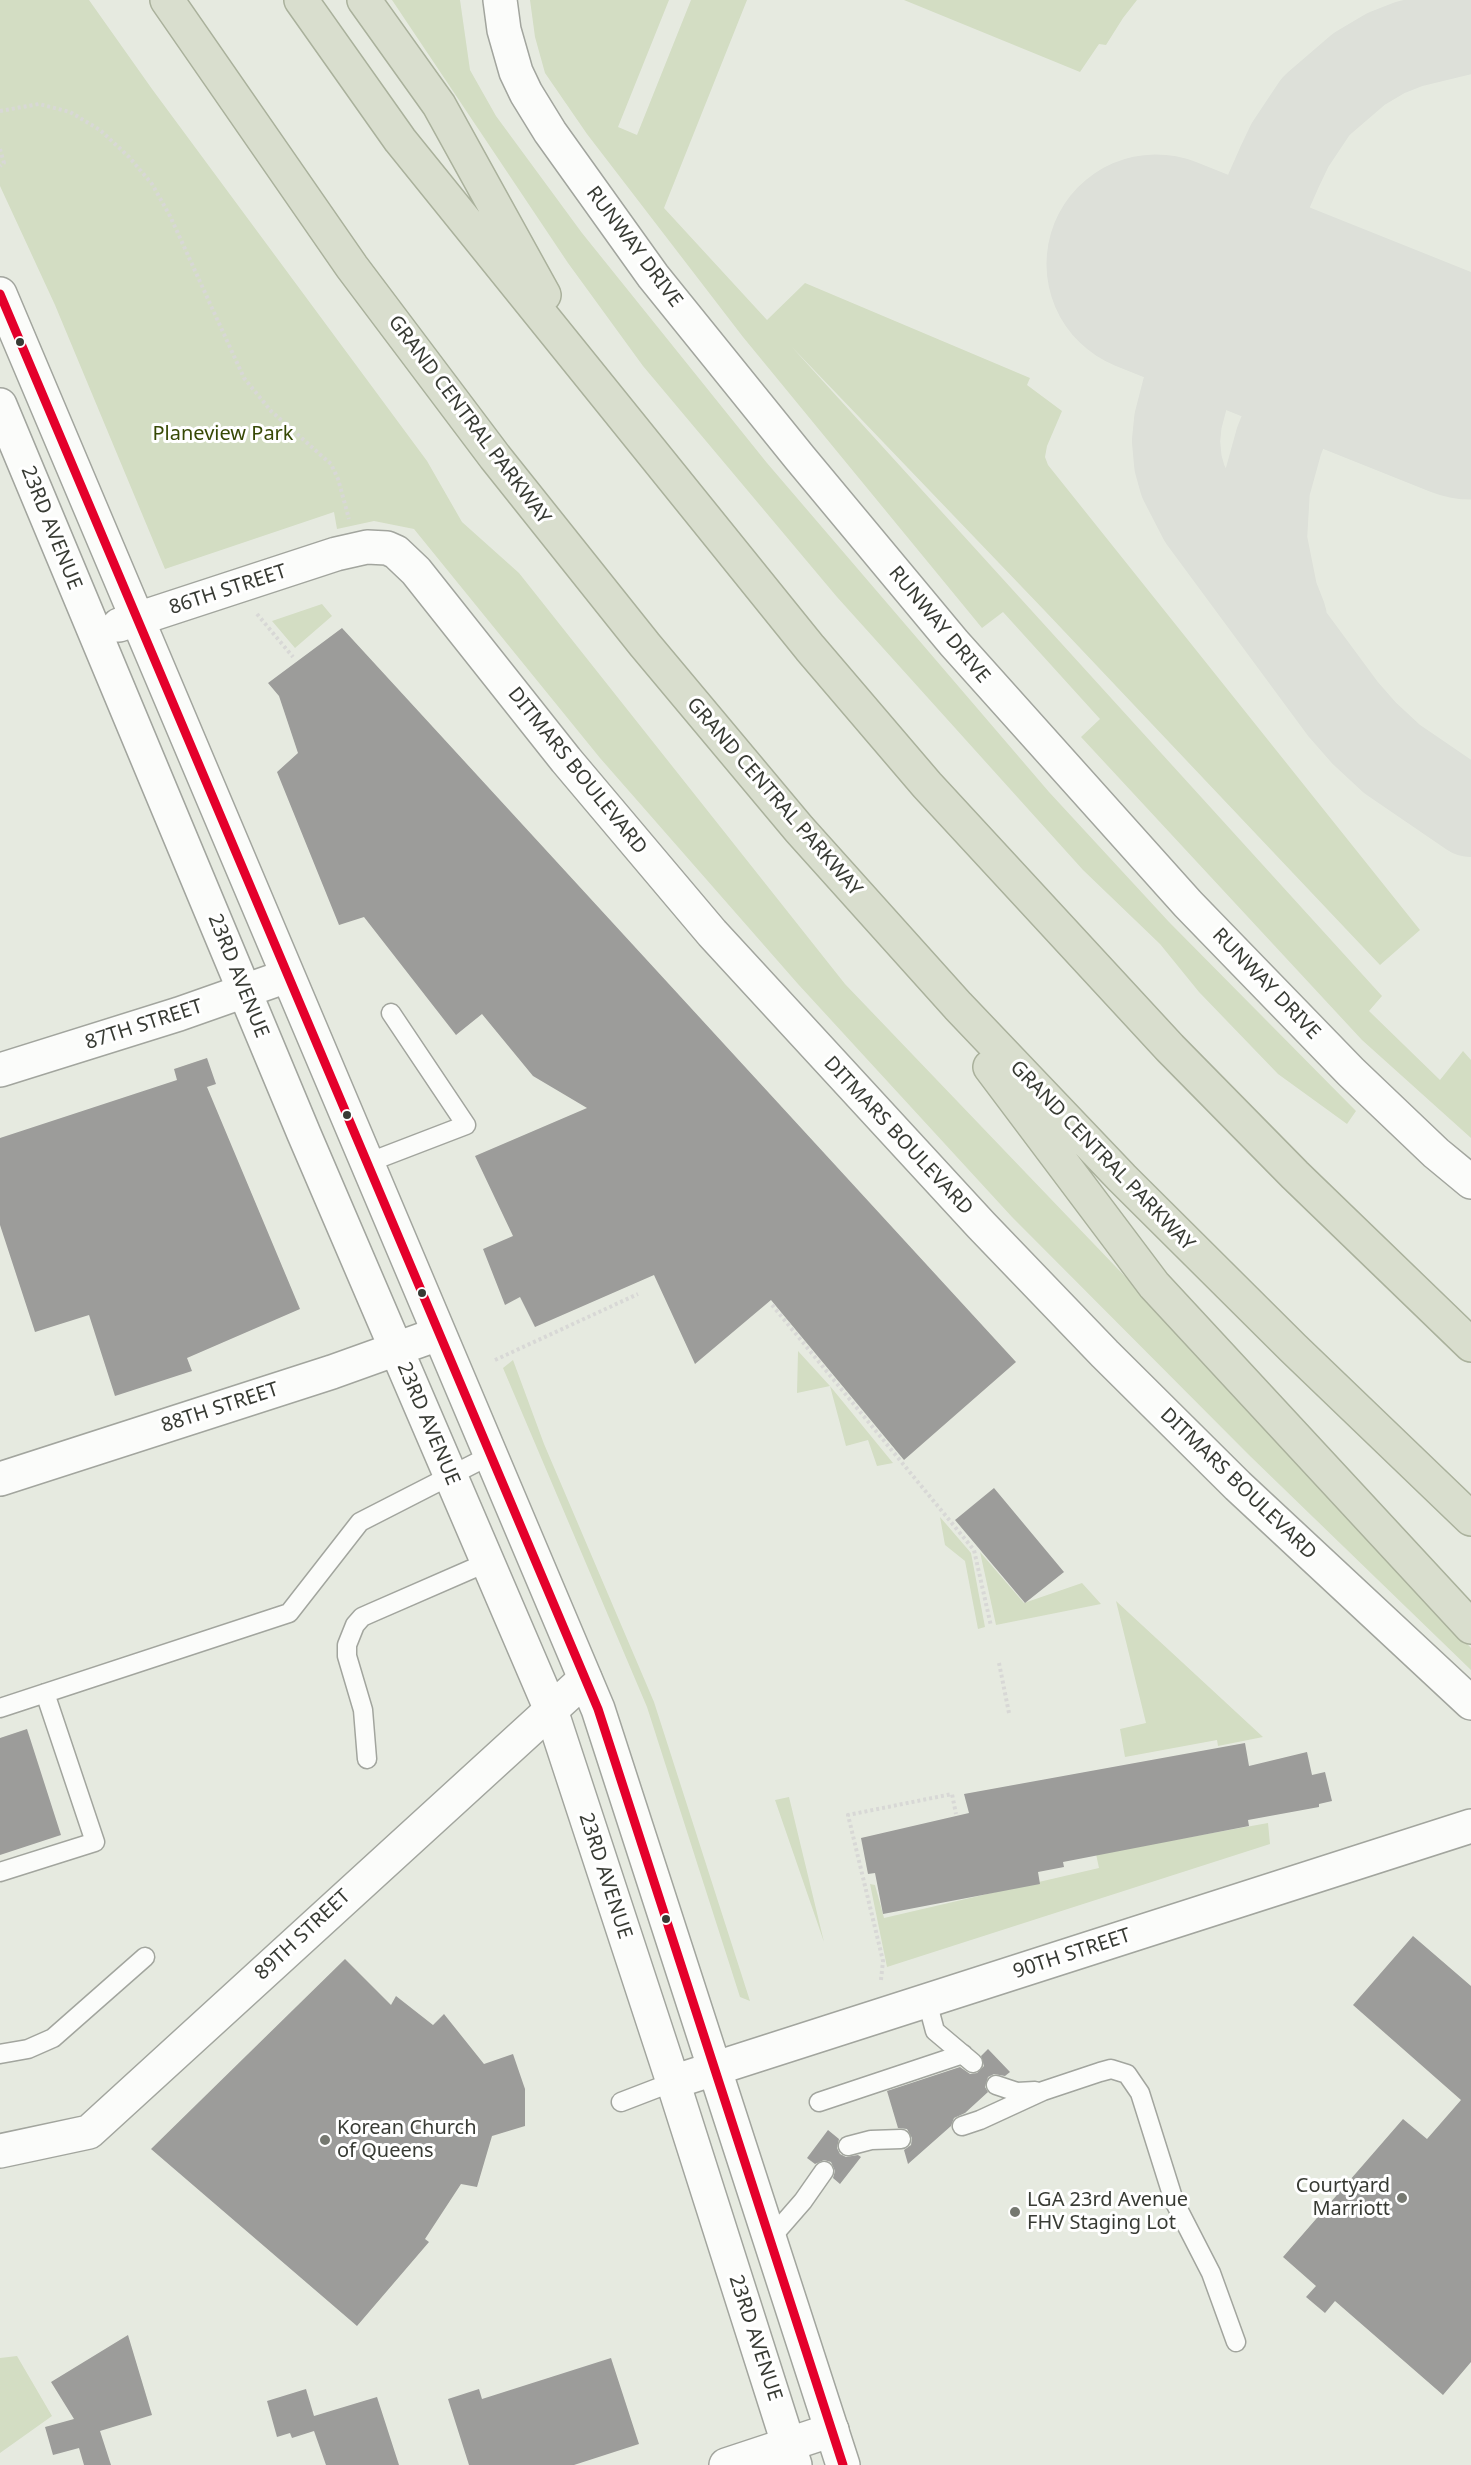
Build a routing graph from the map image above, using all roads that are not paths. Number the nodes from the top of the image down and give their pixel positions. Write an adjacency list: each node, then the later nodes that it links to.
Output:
1 (167, 0): 11 (highway, GRAND CENTRAL PARKWAY)
2 (302, 0): 6 (highway)
3 (364, 0): 6 (highway)
4 (500, 0): 17 (street, RUNWAY DRIVE)
5 (0, 294): 9 (street)
6 (587, 372): 19 (highway)
7 (0, 405): 10 (street, 23RD AVENUE)
8 (356, 537): 9 (street, 86TH STREET); 29 (street, DITMARS BOULEVARD)
9 (138, 618): 10 (street, 86TH STREET); 12 (street)
10 (94, 633): 13 (street, 23RD AVENUE)
11 (878, 918): 24 (highway, GRAND CENTRAL PARKWAY); 26 (highway)
12 (287, 976): 13 (street, 87TH STREET); 16 (street)
13 (244, 992): 15 (street, 87TH STREET); 20 (street, 23RD AVENUE)
14 (391, 1013): 16 (lane)
15 (0, 1070)
16 (367, 1163): 18 (street)
17 (1471, 1182)
18 (438, 1334): 20 (street, 88TH STREET); 21 (street)
19 (1471, 1345)
20 (396, 1350): 22 (street, 23RD AVENUE); 23 (street, 88TH STREET)
21 (489, 1456): 22 (lane); 27 (street)
22 (450, 1476): 25 (street, 23RD AVENUE); 28 (lane)
23 (0, 1479)
24 (1471, 1519)
25 (488, 1562): 31 (street, 23RD AVENUE); 32 (lane)
26 (1471, 1627)
27 (585, 1679): 31 (street, 89TH STREET); 38 (street)
28 (45, 1693): 30 (lane); 34 (lane)
29 (1471, 1703)
30 (0, 1708)
31 (551, 1710): 39 (street, 23RD AVENUE); 47 (street, 89TH STREET)
32 (367, 1759)
33 (1471, 1826): 36 (street, 90TH STREET)
34 (0, 1872)
35 (145, 1957): 37 (lane)
36 (927, 2001): 38 (street, 90TH STREET); 43 (lane)
37 (0, 2054)
38 (715, 2069): 39 (street, 90TH STREET); 49 (street)
39 (673, 2082): 42 (lane); 52 (street, 23RD AVENUE)
40 (996, 2085): 41 (lane)
41 (1042, 2091): 44 (lane); 50 (lane)
42 (621, 2102)
43 (819, 2102)
44 (962, 2126)
45 (901, 2139): 46 (lane)
46 (848, 2146)
47 (0, 2151)
48 (824, 2171): 49 (lane)
49 (769, 2240): 51 (street)
50 (1236, 2342)
51 (832, 2430): 52 (street); 54 (street)
52 (792, 2455): 53 (street)
53 (726, 2465)
54 (843, 2465)

